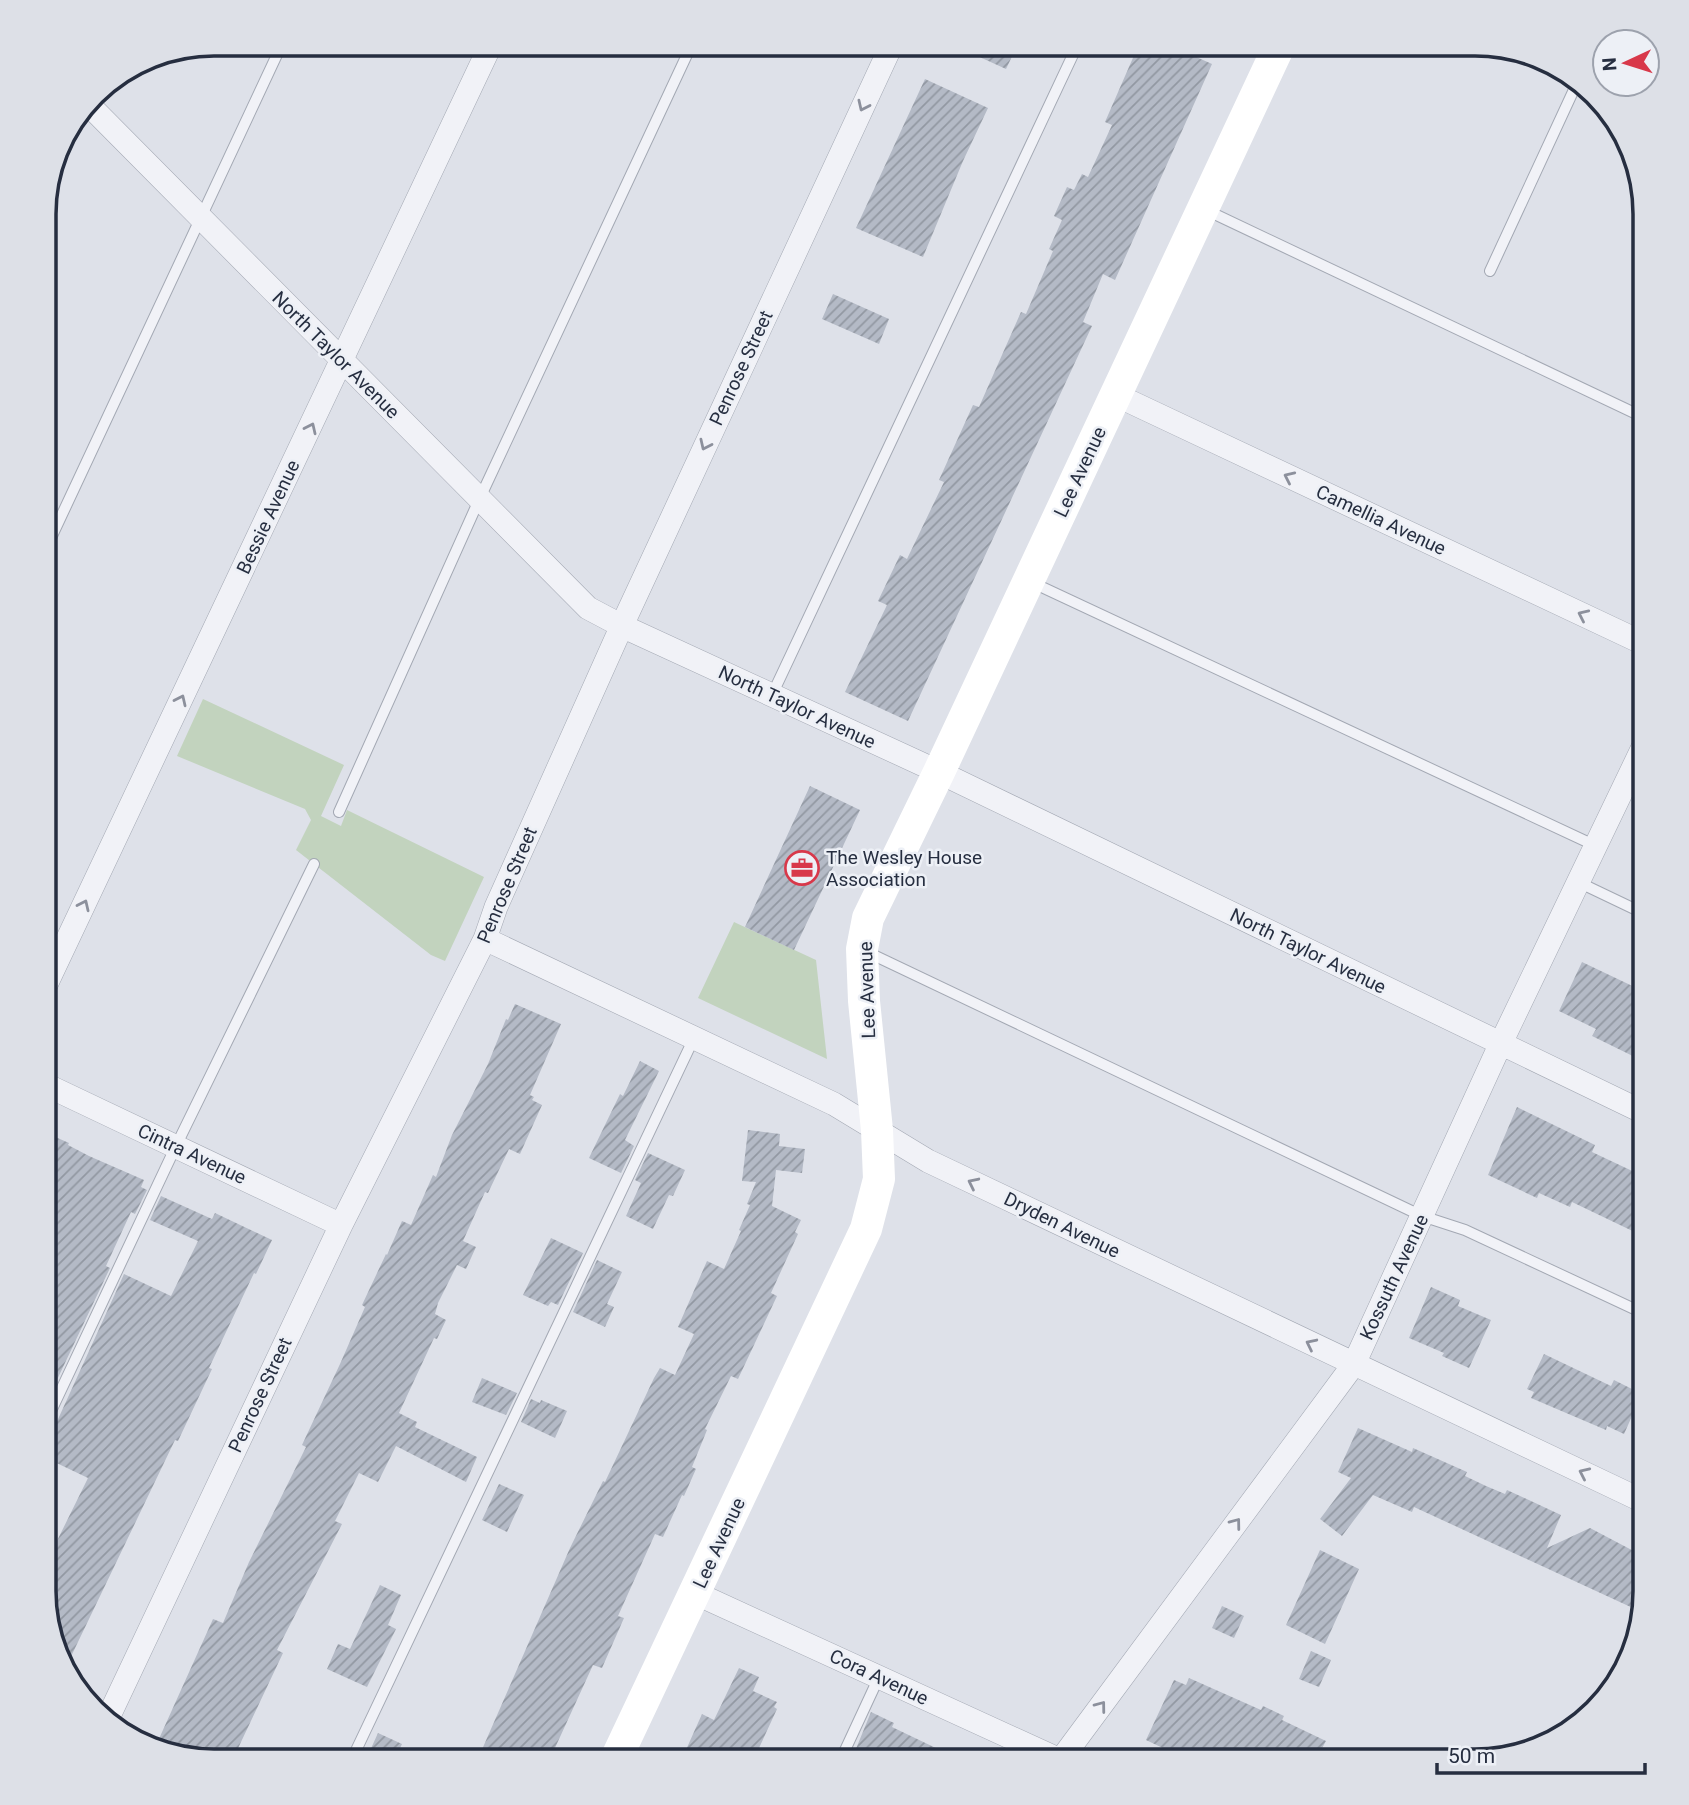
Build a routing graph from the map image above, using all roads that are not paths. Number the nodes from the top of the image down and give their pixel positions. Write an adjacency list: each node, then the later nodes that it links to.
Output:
1 (276, 56): 10 (lane)
2 (485, 56): 12 (street, Bessie Avenue)
3 (686, 56): 15 (lane)
4 (886, 56): 18 (street, Penrose Street, one-way to 18)
5 (1072, 56): 20 (lane)
6 (1274, 56): 9 (street, Lee Avenue)
7 (1573, 91): 11 (lane)
8 (95, 111): 10 (street, North Taylor Avenue)
9 (1203, 209): 13 (street, Lee Avenue); 14 (lane)
10 (200, 218): 12 (street, North Taylor Avenue); 16 (lane)
11 (1490, 271)
12 (343, 360): 15 (street, North Taylor Avenue); 30 (street, Bessie Avenue, one-way to 12)
13 (1116, 395): 17 (street, Lee Avenue); 19 (street, Camellia Avenue, one-way to 13)
14 (1633, 412)
15 (479, 500): 18 (street, North Taylor Avenue); 23 (lane)
16 (56, 527)
17 (1029, 581): 22 (street, Lee Avenue); 24 (lane)
18 (622, 626): 20 (street, North Taylor Avenue); 28 (street, Penrose Street)
19 (1633, 638)
20 (772, 695): 22 (street, North Taylor Avenue)
21 (1633, 768): 24 (street, Kossuth Avenue)
22 (939, 772): 29 (street, Lee Avenue); 32 (street, North Taylor Avenue)
23 (340, 812)
24 (1596, 846): 26 (street, Kossuth Avenue)
25 (314, 864): 36 (lane)
26 (1578, 883): 27 (lane); 32 (street, Kossuth Avenue)
27 (1633, 908)
28 (485, 939): 31 (street, Dryden Avenue); 38 (street, Penrose Street)
29 (862, 949): 35 (street, Lee Avenue); 37 (lane)
30 (56, 964)
31 (694, 1038): 35 (street, Dryden Avenue); 46 (lane)
32 (1500, 1045): 34 (street, North Taylor Avenue); 37 (street, Kossuth Avenue)
33 (56, 1090): 36 (street, Cintra Avenue)
34 (1633, 1107)
35 (877, 1130): 40 (street, Dryden Avenue, one-way to 35); 43 (street, Lee Avenue)
36 (176, 1146): 38 (street, Cintra Avenue); 41 (lane)
37 (1422, 1216): 39 (lane); 40 (street, Kossuth Avenue)
38 (341, 1225): 45 (street, Penrose Street)
39 (1633, 1308)
40 (1354, 1364): 42 (street, Dryden Avenue, one-way to 40); 50 (street, Kossuth Avenue, one-way to 40)
41 (56, 1401)
42 (1633, 1496)
43 (695, 1593): 44 (street, Cora Avenue); 47 (street, Lee Avenue)
44 (879, 1678): 48 (lane); 49 (street, Cora Avenue)
45 (111, 1711)
46 (357, 1749)
47 (621, 1749)
48 (846, 1749)
49 (1035, 1749)
50 (1070, 1749)

